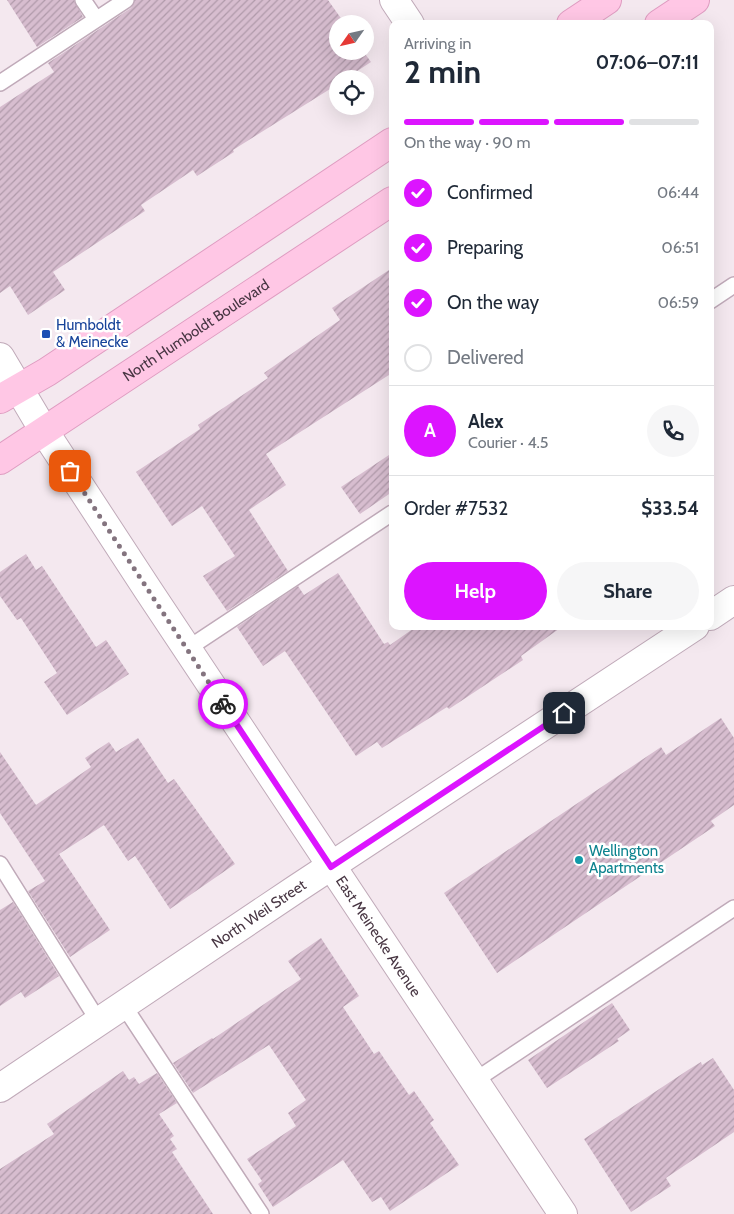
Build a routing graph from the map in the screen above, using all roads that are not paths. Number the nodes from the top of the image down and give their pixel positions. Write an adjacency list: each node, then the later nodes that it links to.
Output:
1 (83, 0): 6 (lane)
2 (126, 0): 6 (lane)
3 (394, 0): 7 (street)
4 (607, 0): 8 (main road)
5 (695, 0): 9 (main road)
6 (96, 19): 10 (lane)
7 (407, 20)
8 (577, 20)
9 (665, 20)
10 (0, 83)
11 (389, 144): 16 (main road)
12 (389, 203): 17 (main road, North Humboldt Boulevard)
13 (734, 285): 14 (lane)
14 (714, 298)
15 (0, 357): 16 (street, East Meinecke Avenue)
16 (9, 394): 17 (street, East Meinecke Avenue)
17 (44, 431): 18 (main road, North Humboldt Boulevard); 23 (street, East Meinecke Avenue)
18 (0, 460)
19 (389, 515): 23 (lane)
20 (734, 600): 21 (street)
21 (714, 613)
22 (688, 630): 25 (street, North Weil Street)
23 (187, 650): 25 (street, East Meinecke Avenue)
24 (0, 864): 28 (lane)
25 (331, 867): 27 (street, North Weil Street); 29 (street, East Meinecke Avenue)
26 (734, 908): 29 (lane)
27 (124, 1006): 28 (street, North Weil Street); 31 (lane)
28 (99, 1022): 30 (street, North Weil Street)
29 (474, 1081): 32 (street, East Meinecke Avenue)
30 (0, 1088)
31 (261, 1214)
32 (563, 1214)

